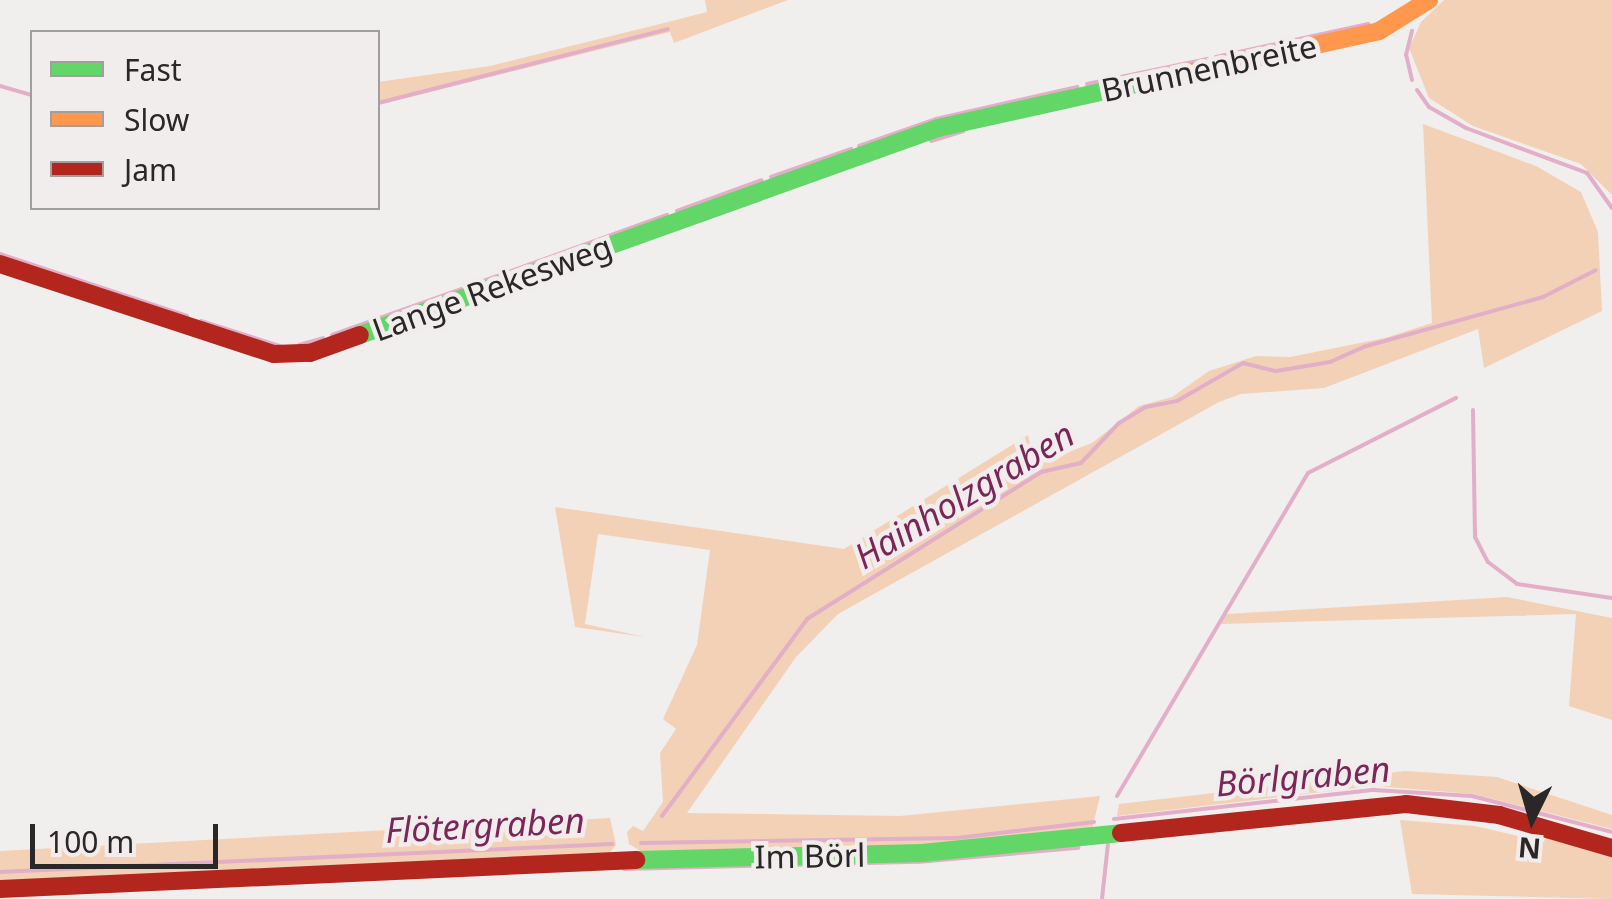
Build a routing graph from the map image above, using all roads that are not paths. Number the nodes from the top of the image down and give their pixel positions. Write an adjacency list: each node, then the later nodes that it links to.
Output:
1 (1429, 0): 2 (street, Brunnenbreite)
2 (980, 116): 3 (street, Lange Rekesweg)
3 (0, 264)
4 (1612, 848): 5 (street, Im Börl)
5 (0, 889)

